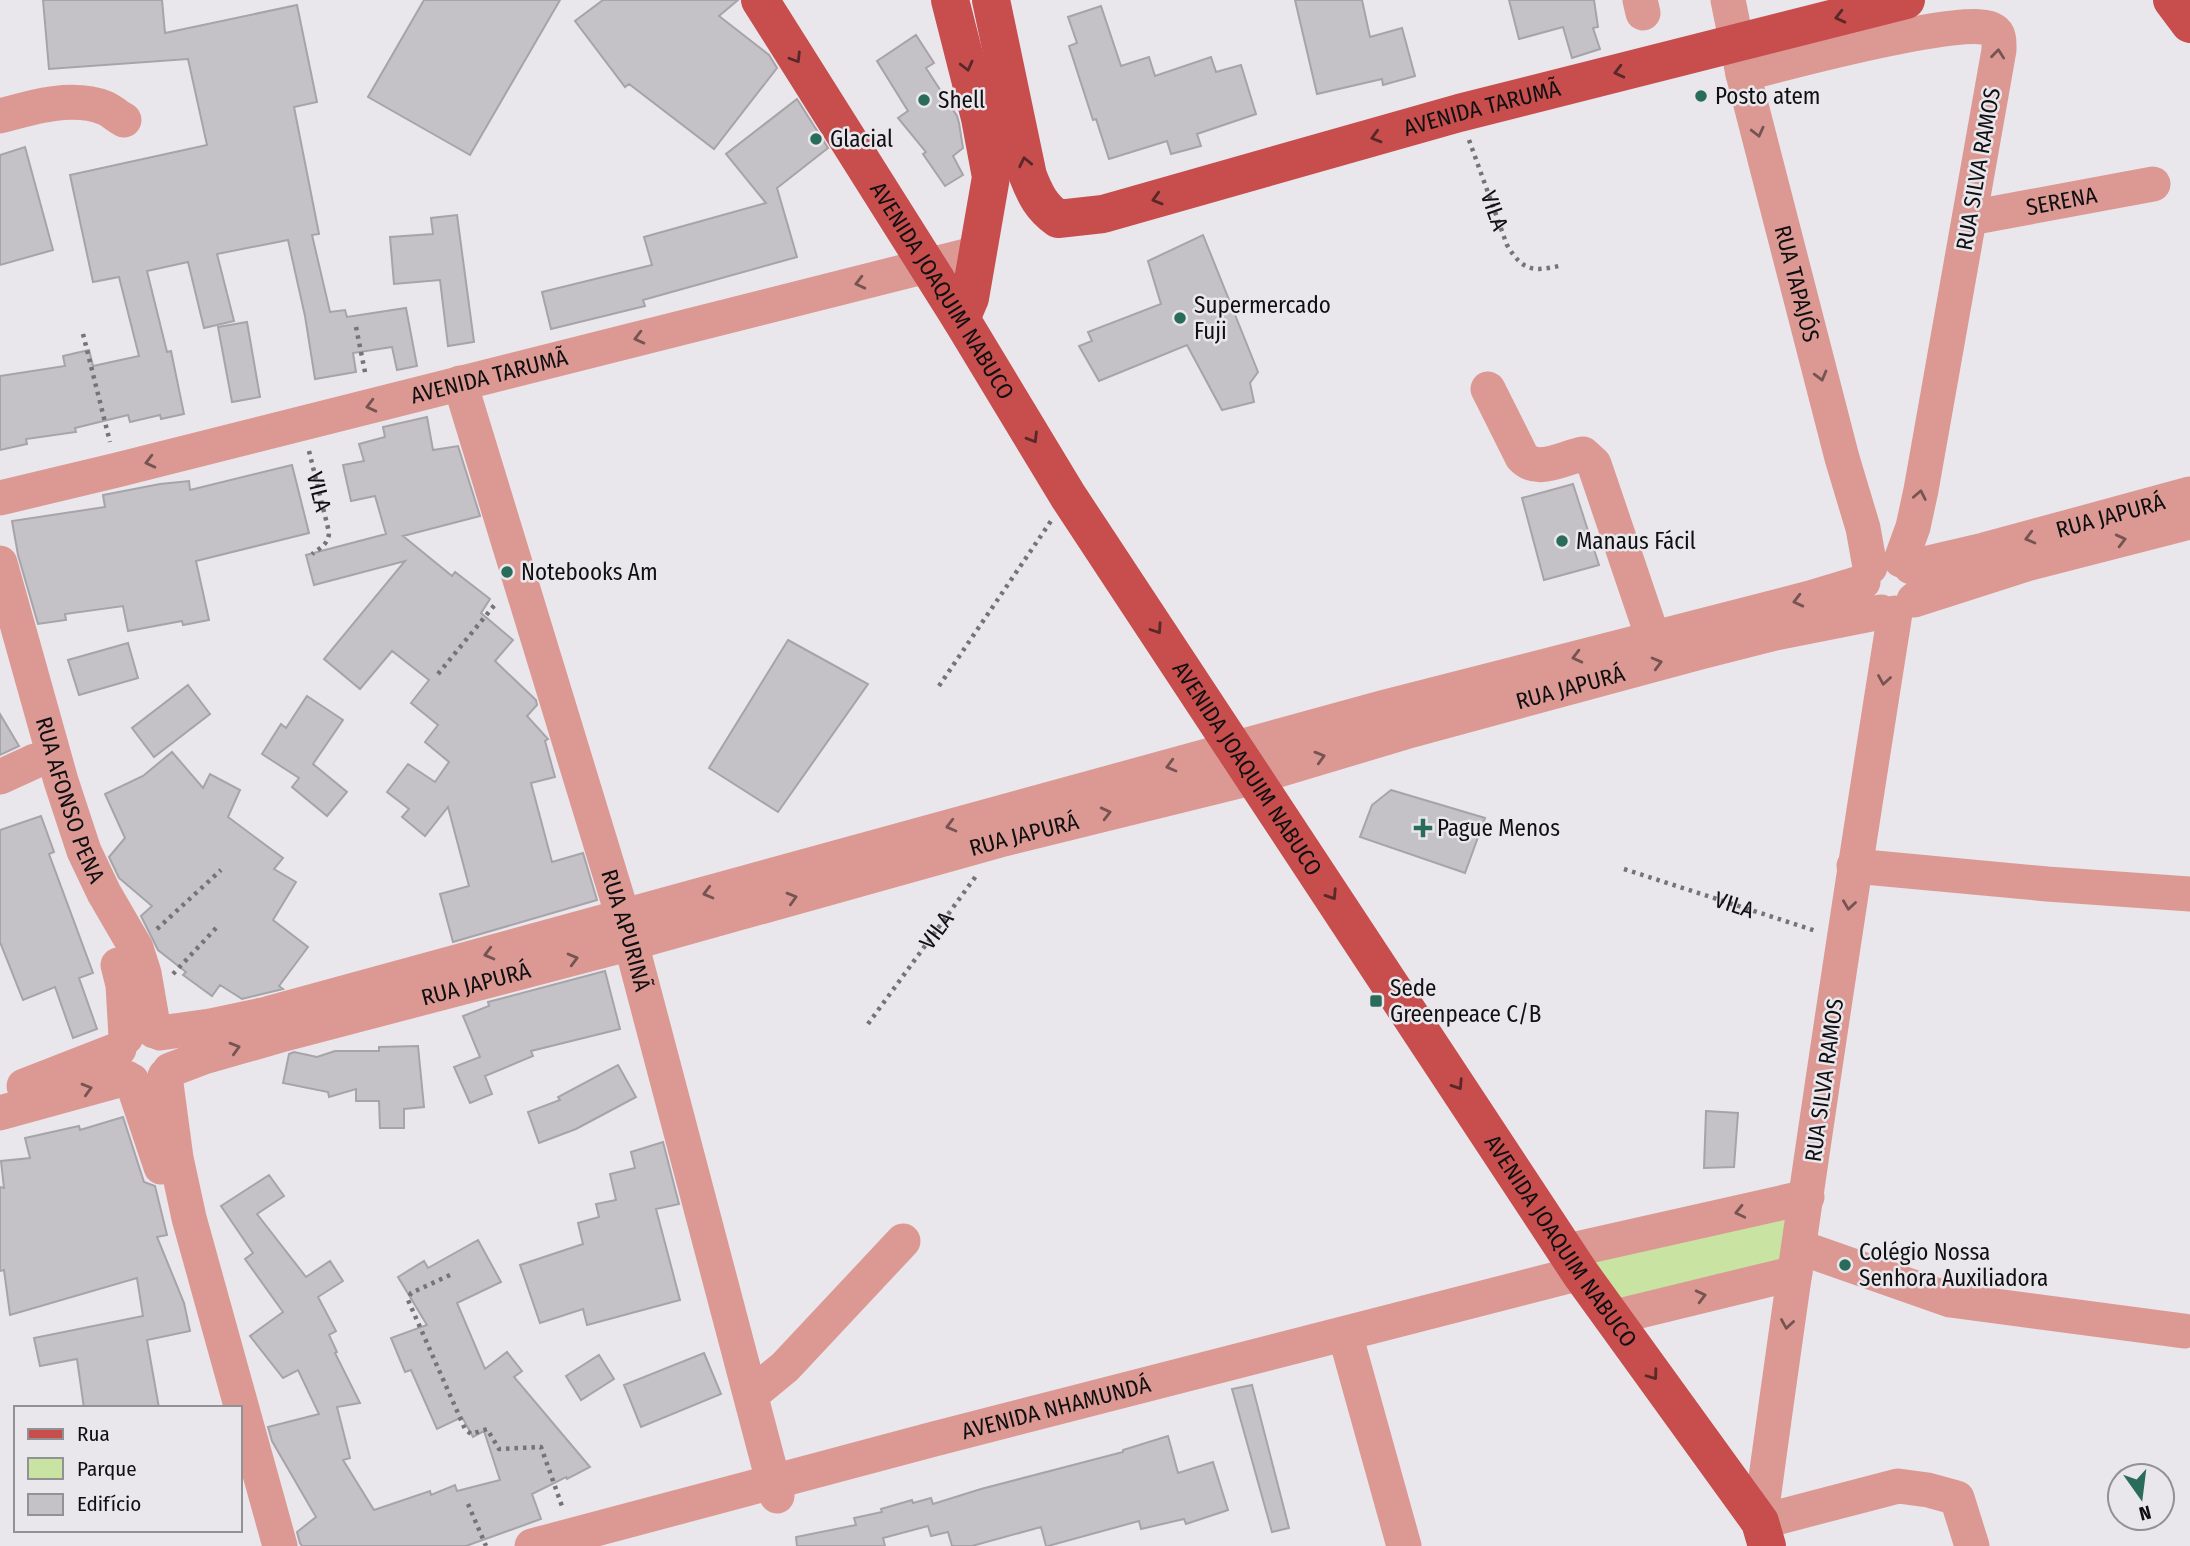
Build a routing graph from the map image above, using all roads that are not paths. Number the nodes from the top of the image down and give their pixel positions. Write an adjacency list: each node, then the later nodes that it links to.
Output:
1 (760, 0): 14 (main road, AVENIDA JOAQUIM NABUCO, one-way to 14)
2 (950, 0): 13 (main road, one-way to 13)
3 (992, 0): 8 (main road, AVENIDA TARUMÃ, one-way to 3)
4 (1728, 0): 8 (street, RUA TAPAJÓS)
5 (1906, 0): 8 (main road, AVENIDA TARUMÃ, one-way to 8)
6 (2172, 0): 7 (main road)
7 (2190, 24)
8 (1739, 58): 12 (street, RUA SILVA RAMOS, one-way to 8); 22 (street, RUA TAPAJÓS, one-way to 22)
9 (0, 116): 10 (street)
10 (124, 120)
11 (2153, 184): 12 (street, SERENA)
12 (1970, 218): 22 (street, RUA SILVA RAMOS, one-way to 12)
13 (978, 253): 14 (street, AVENIDA TARUMÃ); 15 (main road)
14 (926, 267): 15 (main road, AVENIDA JOAQUIM NABUCO); 16 (street, AVENIDA TARUMÃ, one-way to 16)
15 (961, 319): 26 (main road, AVENIDA JOAQUIM NABUCO, one-way to 26)
16 (460, 383): 19 (street, AVENIDA TARUMÃ, one-way to 19); 31 (street, RUA APURINÃ)
17 (1488, 389): 24 (street)
18 (2190, 494): 22 (street, RUA JAPURÁ, one-way to 22)
19 (0, 498)
20 (2190, 522): 22 (street, RUA JAPURÁ, one-way to 20)
21 (0, 563): 28 (street, RUA AFONSO PENA)
22 (1891, 586): 24 (street, RUA JAPURÁ, one-way to 24); 26 (street, RUA JAPURÁ, one-way to 22); 29 (street, RUA SILVA RAMOS, one-way to 29)
23 (0, 637): 25 (street, RUA AFONSO PENA)
24 (1653, 638): 26 (street, RUA JAPURÁ, one-way to 26)
25 (35, 761): 27 (street); 28 (street, RUA AFONSO PENA)
26 (1245, 763): 31 (street, RUA JAPURÁ, one-way to 31); 31 (street, RUA JAPURÁ, one-way to 26); 38 (main road, AVENIDA JOAQUIM NABUCO, one-way to 38)
27 (0, 776)
28 (75, 853): 32 (street, RUA AFONSO PENA); 32 (street, RUA AFONSO PENA)
29 (1854, 866): 30 (street); 35 (street, RUA SILVA RAMOS, one-way to 35)
30 (2190, 894)
31 (627, 930): 32 (street, RUA JAPURÁ); 41 (street, RUA APURINÃ)
32 (145, 1051): 33 (street, RUA JAPURÁ); 34 (street, RUA JAPURÁ, one-way to 32); 42 (street, RUA AFONSO PENA); 43 (street, RUA AFONSO PENA)
33 (0, 1094)
34 (0, 1113)
35 (1807, 1197): 37 (street, RUA SILVA RAMOS); 38 (street, AVENIDA NHAMUNDÁ, one-way to 38)
36 (903, 1241): 41 (street)
37 (1797, 1260): 38 (street, AVENIDA NHAMUNDÁ, one-way to 37); 39 (street); 47 (street, RUA SILVA RAMOS, one-way to 47)
38 (1587, 1282): 40 (street, AVENIDA NHAMUNDÁ); 47 (main road, AVENIDA JOAQUIM NABUCO, one-way to 47)
39 (2184, 1331)
40 (1347, 1342): 46 (street, AVENIDA NHAMUNDÁ); 52 (street)
41 (751, 1395): 46 (street, RUA APURINÃ)
42 (228, 1406)
43 (234, 1406)
44 (242, 1441): 45 (street, RUA AFONSO PENA)
45 (248, 1467): 49 (street, RUA AFONSO PENA); 50 (street, RUA AFONSO PENA)
46 (775, 1489): 48 (street, AVENIDA NHAMUNDÁ)
47 (1763, 1534): 53 (street)
48 (580, 1541): 51 (street, AVENIDA NHAMUNDÁ)
49 (264, 1546)
50 (280, 1546)
51 (532, 1546)
52 (1404, 1546)
53 (1972, 1546)

